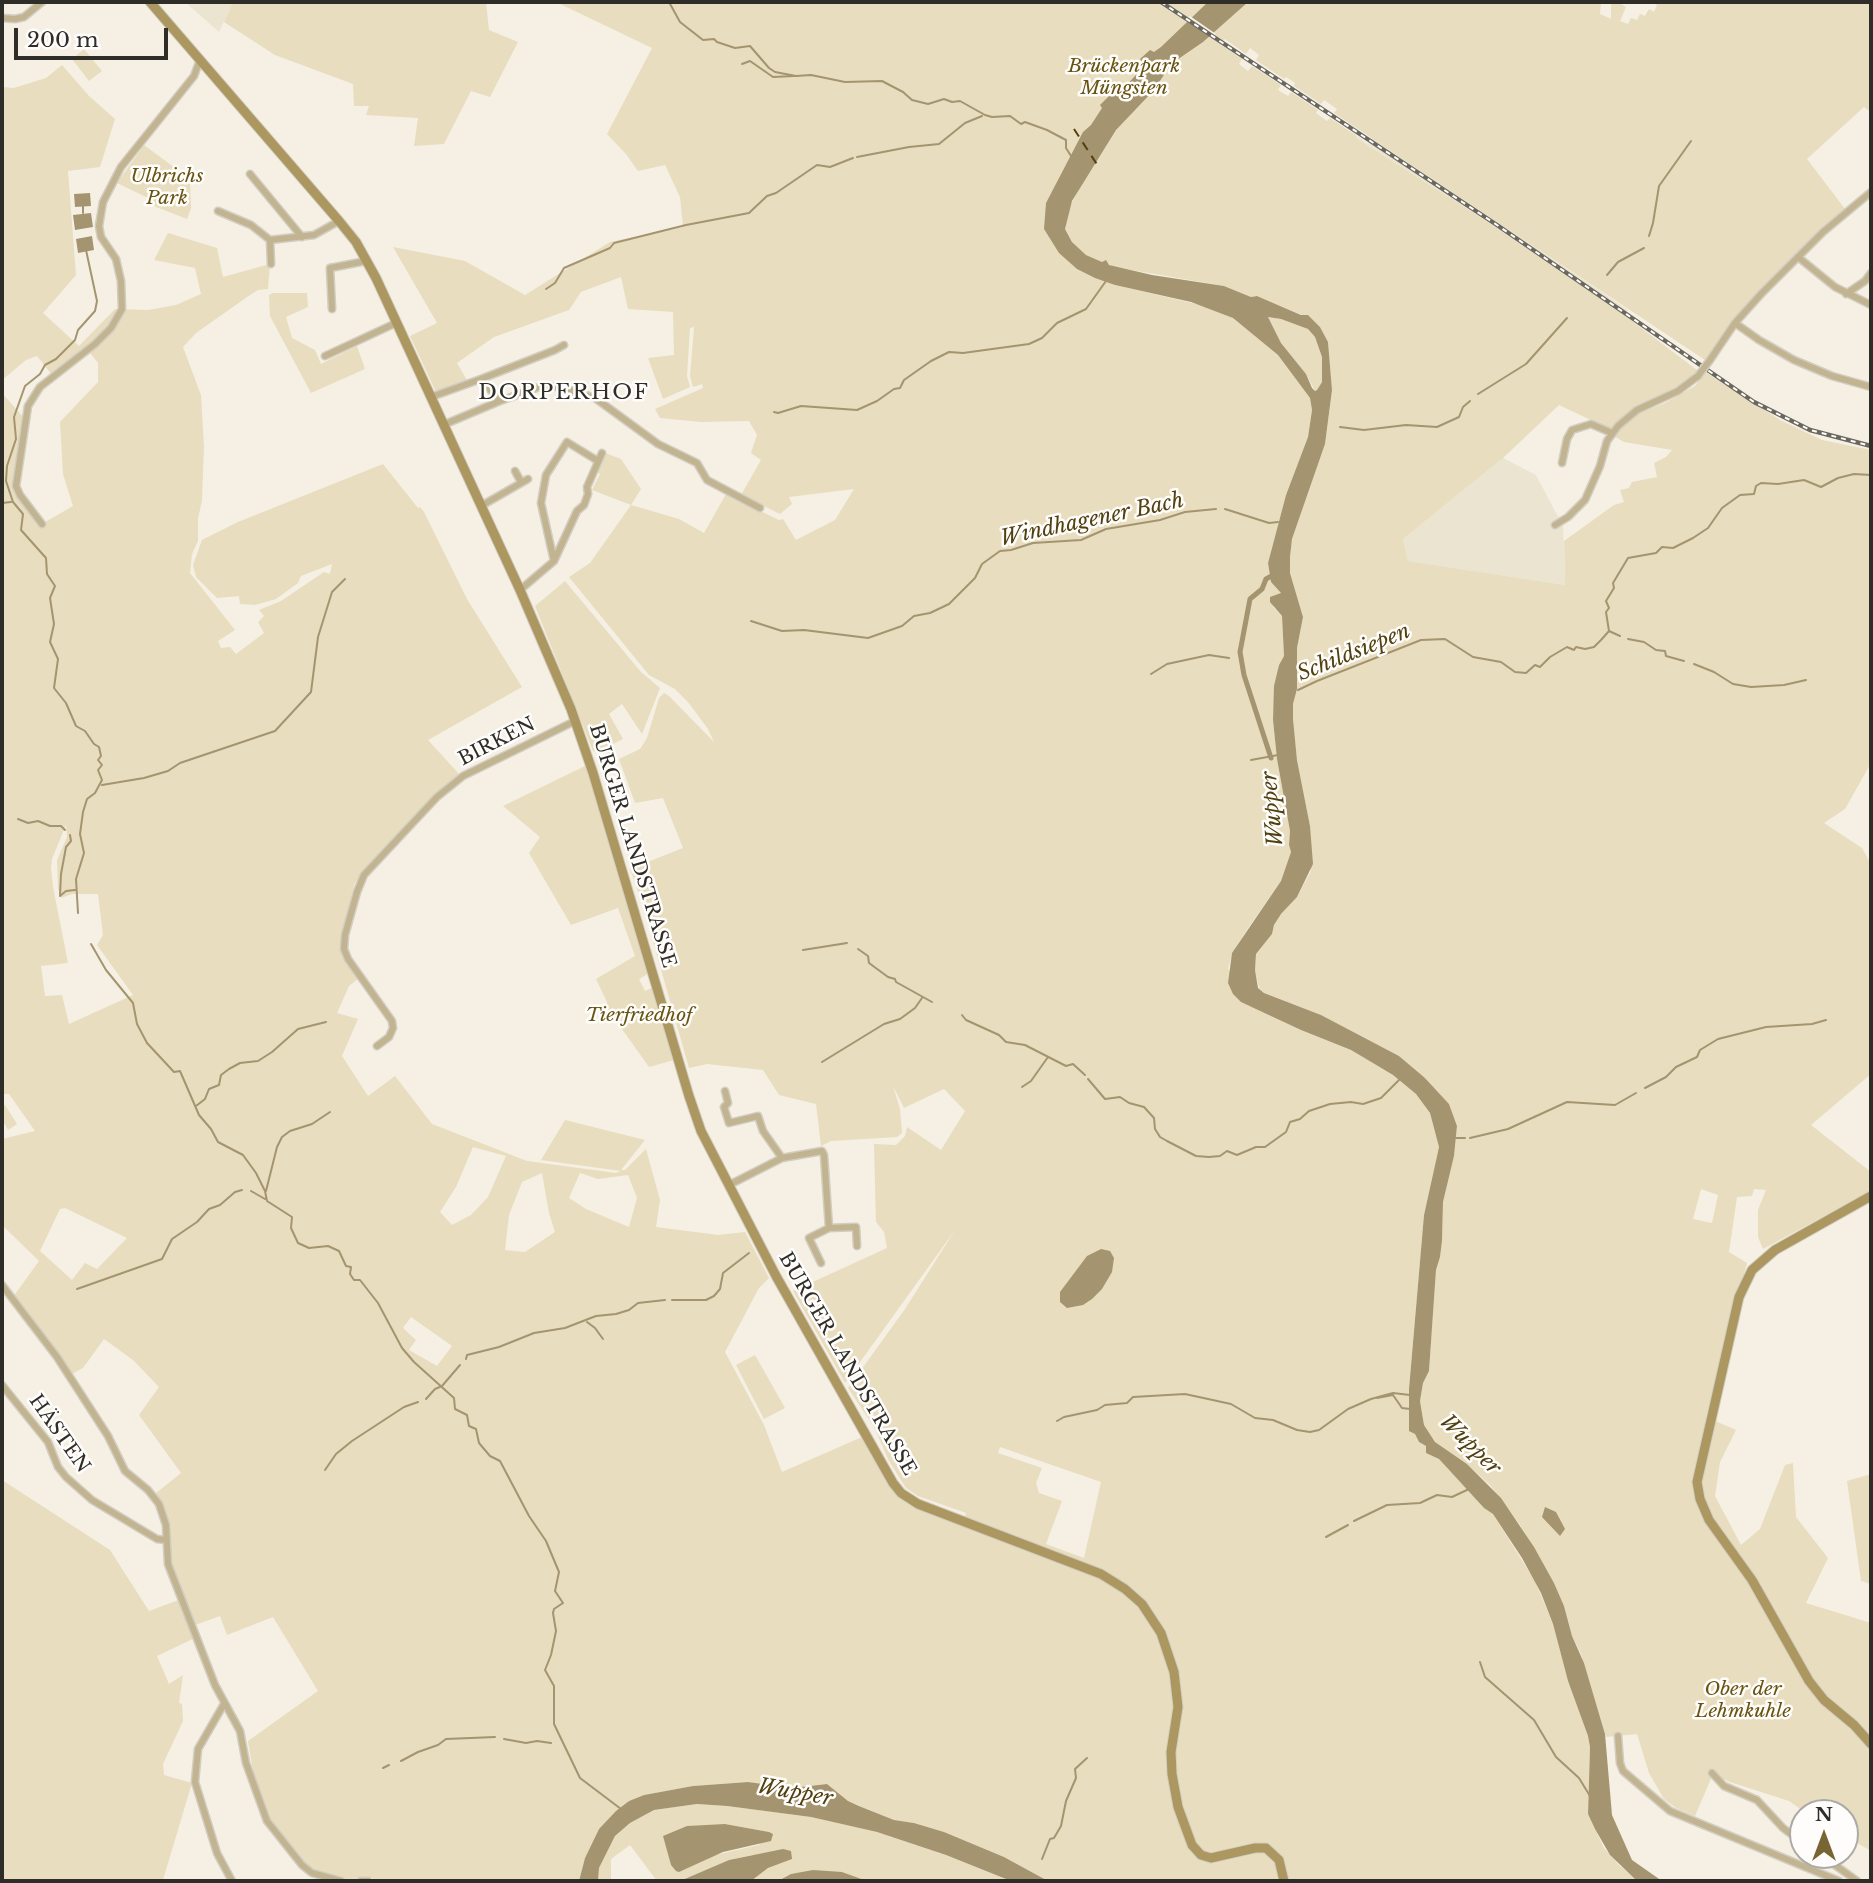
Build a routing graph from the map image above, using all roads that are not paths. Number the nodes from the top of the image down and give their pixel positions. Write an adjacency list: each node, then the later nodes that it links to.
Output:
1 (42, 2): 3 (street)
2 (150, 2): 4 (main road, BURGER LANDSTRASSE)
3 (2, 18)
4 (200, 60): 8 (main road, BURGER LANDSTRASSE); 34 (street)
5 (250, 174): 9 (street)
6 (1871, 192): 11 (street)
7 (218, 211): 10 (street)
8 (339, 221): 9 (street); 12 (main road, BURGER LANDSTRASSE)
9 (302, 237): 10 (street)
10 (270, 240): 13 (street)
11 (1798, 257): 15 (street); 19 (street)
12 (366, 261): 17 (street); 18 (main road, BURGER LANDSTRASSE)
13 (271, 264)
14 (1871, 274): 15 (street)
15 (1846, 294): 16 (street)
16 (1871, 305)
17 (332, 309)
18 (396, 323): 21 (street); 24 (main road, BURGER LANDSTRASSE)
19 (1735, 323): 23 (street); 27 (street, bridge)
20 (564, 345): 22 (street)
21 (325, 356)
22 (481, 379): 24 (street); 25 (street)
23 (1871, 387)
24 (430, 397): 26 (main road, BURGER LANDSTRASSE)
25 (499, 401): 26 (street); 33 (street)
26 (443, 425): 32 (main road, BURGER LANDSTRASSE)
27 (1612, 433): 30 (street); 35 (street)
28 (601, 453): 29 (street)
29 (598, 461): 36 (street); 36 (street)
30 (1562, 463)
31 (515, 471): 32 (street)
32 (481, 506): 37 (main road, BURGER LANDSTRASSE)
33 (760, 508)
34 (42, 524)
35 (1555, 525)
36 (554, 561): 37 (street)
37 (520, 590): 38 (main road, BURGER LANDSTRASSE)
38 (575, 721): 39 (street, BIRKEN); 42 (main road, BURGER LANDSTRASSE)
39 (377, 1046)
40 (725, 1091): 41 (street)
41 (782, 1158): 42 (street); 44 (street)
42 (729, 1185): 60 (main road, BURGER LANDSTRASSE)
43 (1871, 1196): 52 (main road)
44 (829, 1228): 45 (street); 46 (street)
45 (857, 1247)
46 (821, 1263)
47 (2, 1285): 49 (street)
48 (2, 1385): 49 (street, HÄSTEN)
49 (166, 1540): 50 (street)
50 (224, 1704): 56 (street); 57 (street)
51 (1618, 1735): 61 (street)
52 (1871, 1744)
53 (1712, 1773): 54 (street)
54 (1789, 1832)
55 (1840, 1869): 62 (street)
56 (232, 1881)
57 (341, 1881)
58 (361, 1881): 59 (street)
59 (368, 1881)
60 (1284, 1881)
61 (1839, 1881)
62 (1857, 1881)

